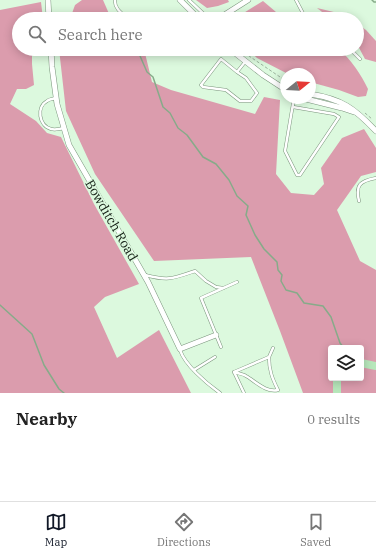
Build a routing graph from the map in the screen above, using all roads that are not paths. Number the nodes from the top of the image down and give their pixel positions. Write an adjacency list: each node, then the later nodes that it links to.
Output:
1 (48, 0): 7 (street)
2 (115, 0): 8 (lane)
3 (180, 0): 9 (street)
4 (189, 0): 10 (lane)
5 (248, 0): 11 (street)
6 (296, 0): 12 (lane)
7 (49, 12)
8 (120, 12)
9 (192, 12)
10 (202, 12)
11 (229, 12)
12 (302, 12)
13 (51, 56): 21 (street, Bowditch Road)
14 (238, 56): 17 (street)
15 (357, 56): 16 (lane)
16 (360, 59)
17 (245, 62): 18 (lane); 19 (street)
18 (237, 72): 18 (lane)
19 (280, 86)
20 (316, 95): 25 (street)
21 (56, 98): 26 (street, Bowditch Road); 26 (lane)
22 (316, 102): 25 (street)
23 (293, 104): 24 (lane)
24 (293, 107): 24 (lane)
25 (360, 115): 27 (street)
26 (64, 128): 30 (street, Bowditch Road)
27 (376, 131)
28 (376, 178): 29 (lane)
29 (358, 202)
30 (144, 275): 32 (lane); 36 (street, Bowditch Road)
31 (237, 282): 32 (lane)
32 (223, 288): 33 (lane)
33 (216, 334): 34 (lane); 36 (street)
34 (221, 347)
35 (273, 348): 38 (lane)
36 (180, 349): 39 (lane)
37 (215, 357): 39 (lane)
38 (269, 357): 40 (lane); 40 (lane)
39 (194, 370): 41 (lane)
40 (234, 372): 42 (lane)
41 (220, 393)
42 (244, 393)

